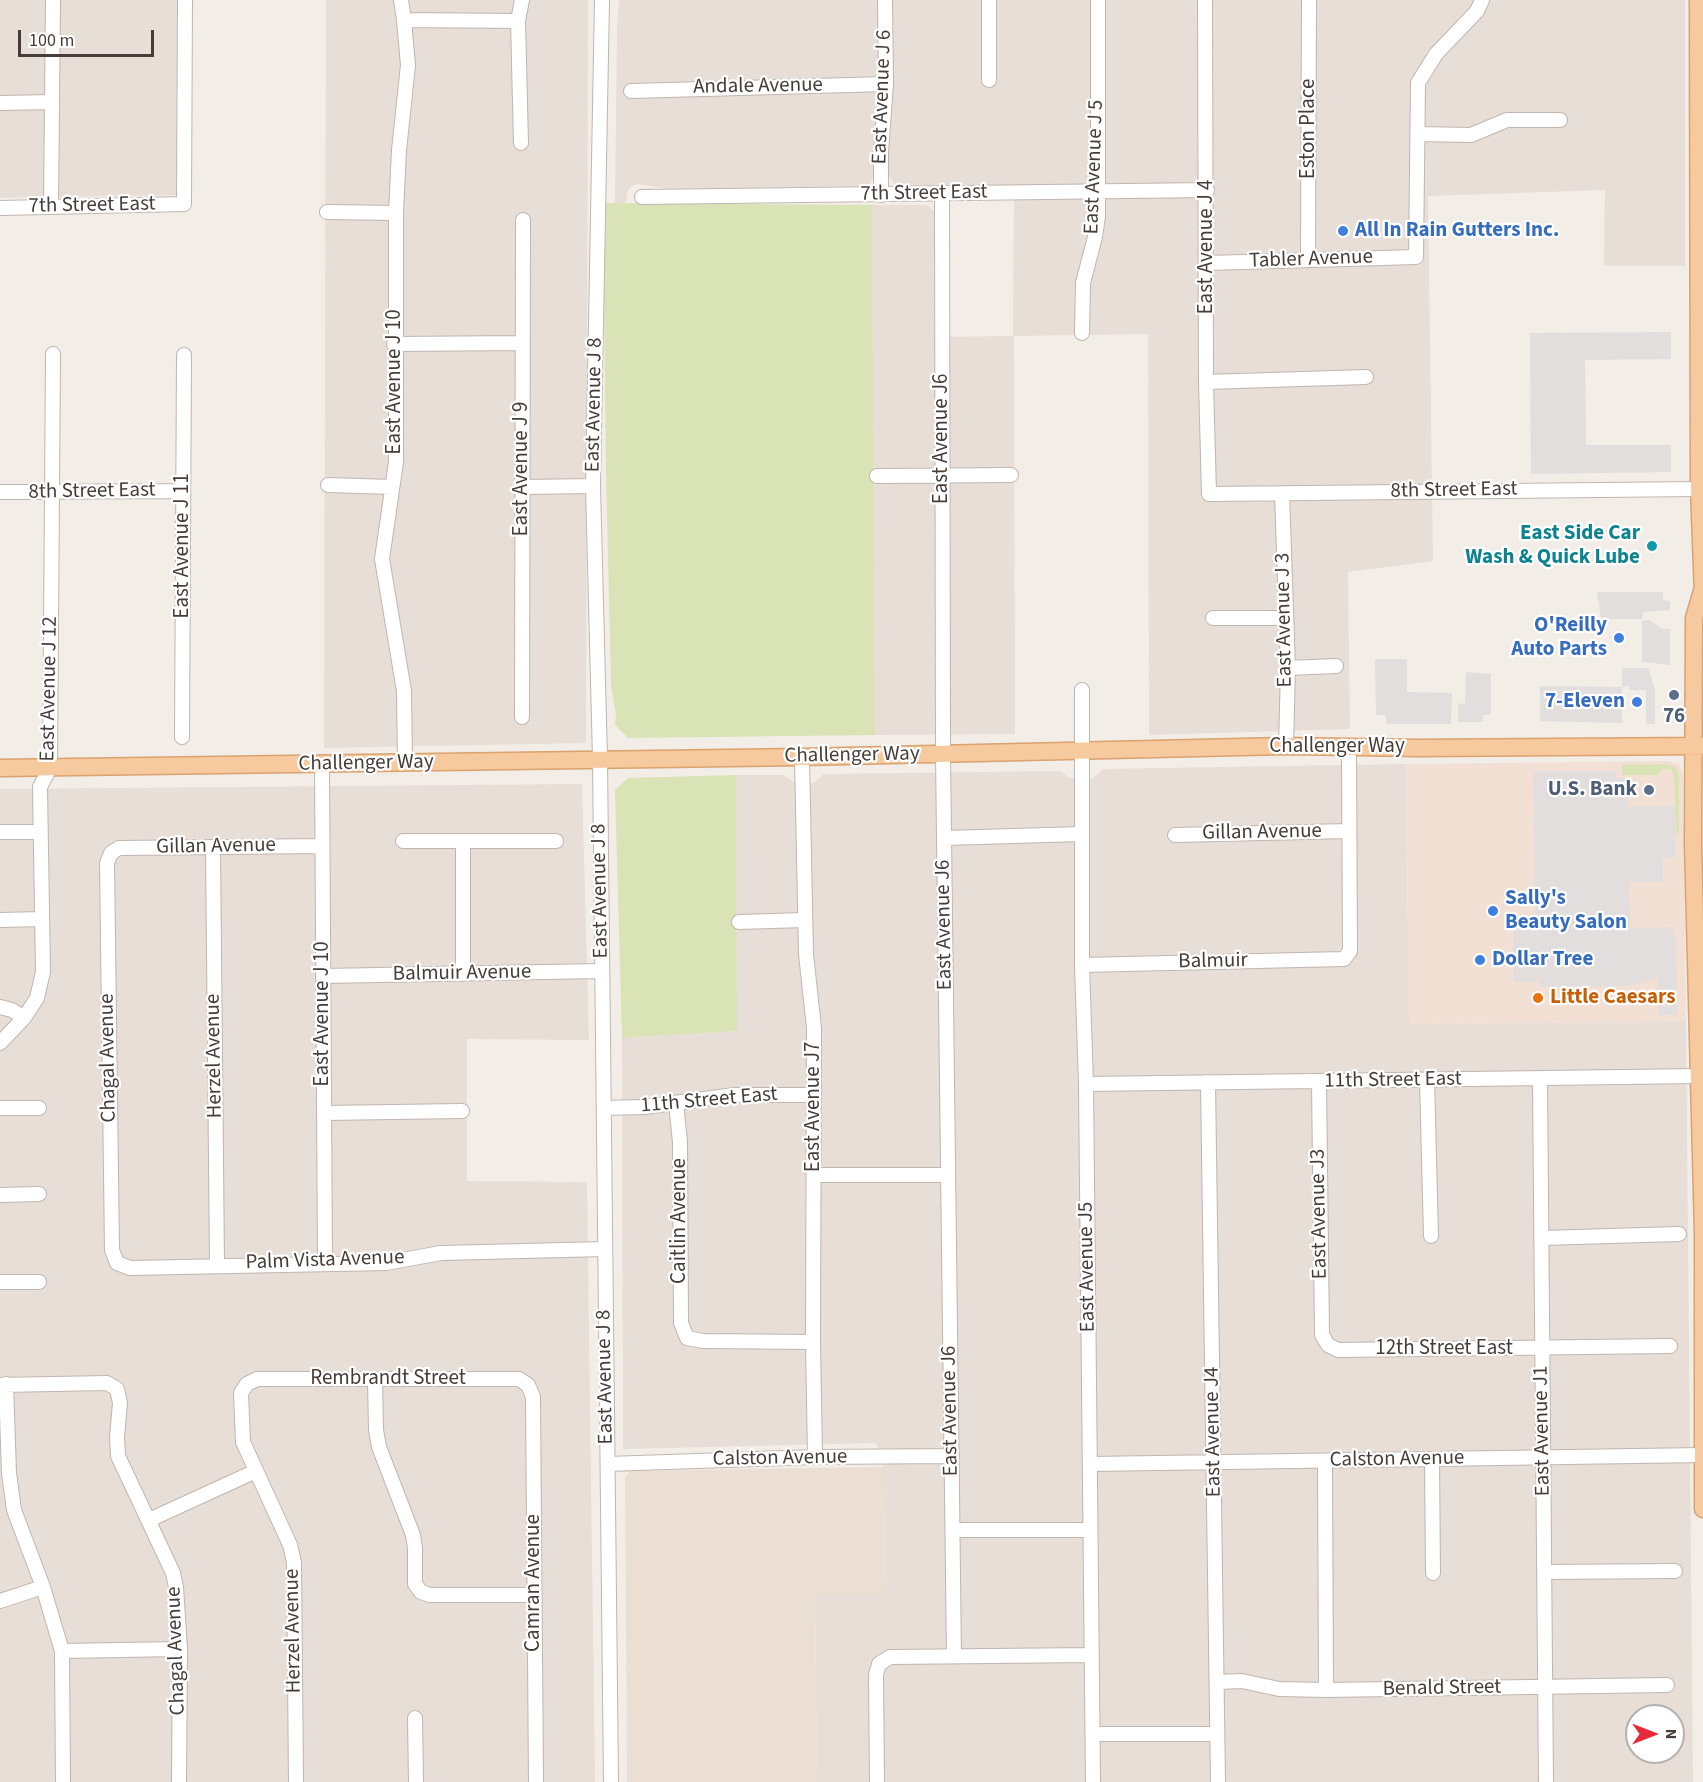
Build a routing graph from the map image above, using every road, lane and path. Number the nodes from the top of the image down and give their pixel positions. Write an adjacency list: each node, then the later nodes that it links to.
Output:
1 (53, 0): 18 (street)
2 (185, 0): 28 (street, 7th Street East)
3 (401, 0): 13 (street, East Avenue J 10)
4 (522, 0): 14 (street)
5 (602, 0): 47 (street, East Avenue J 8)
6 (885, 0): 16 (street, East Avenue J 6)
7 (989, 0): 15 (street)
8 (1098, 0): 24 (street, East Avenue J 5)
9 (1205, 0): 23 (street, East Avenue J 4)
10 (1309, 0): 33 (street, Eston Place)
11 (1482, 0): 21 (street)
12 (1698, 0): 42 (main road)
13 (405, 20): 14 (street); 31 (street, East Avenue J 10)
14 (518, 21): 22 (street)
15 (989, 80)
16 (886, 84): 17 (street, Andale Avenue); 26 (street, East Avenue J 6)
17 (631, 91)
18 (52, 102): 19 (street); 28 (street)
19 (0, 103)
20 (1560, 120): 21 (street)
21 (1418, 134): 33 (street, Tabler Avenue)
22 (521, 143)
23 (1207, 190): 24 (street, 7th Street East); 34 (street, East Avenue J 4)
24 (1097, 192): 25 (street, 7th Street East); 35 (street, East Avenue J 5)
25 (942, 194): 26 (street, 7th Street East); 45 (street, East Avenue J6)
26 (881, 195): 27 (street, 7th Street East)
27 (642, 197)
28 (51, 207): 29 (street, 7th Street East)
29 (0, 208)
30 (327, 212): 31 (street)
31 (396, 213): 37 (street, East Avenue J 10)
32 (523, 220): 36 (street, East Avenue J 9)
33 (1308, 259): 34 (street, Tabler Avenue)
34 (1207, 263): 41 (street, East Avenue J 4)
35 (1082, 333)
36 (523, 343): 37 (street); 49 (street, East Avenue J 9)
37 (394, 344): 48 (street, East Avenue J 10)
38 (53, 354): 53 (street, East Avenue J 12)
39 (184, 355): 51 (street, East Avenue J 11)
40 (1366, 377): 41 (street)
41 (1206, 382): 55 (street, East Avenue J 4)
42 (1701, 388): 50 (main road)
43 (1011, 475): 45 (street)
44 (877, 476): 45 (street)
45 (942, 476): 68 (street, East Avenue J6)
46 (328, 485): 48 (street)
47 (593, 486): 49 (street); 70 (street, East Avenue J 8)
48 (392, 487): 71 (street, East Avenue J 10)
49 (522, 487): 62 (street, East Avenue J 9)
50 (1699, 489): 54 (street, 8th Street East); 56 (main road)
51 (183, 491): 53 (street, 8th Street East); 63 (street, East Avenue J 11)
52 (0, 492): 53 (street, 8th Street East)
53 (52, 492): 74 (street, East Avenue J 12)
54 (1282, 493): 55 (street, 8th Street East); 58 (street, East Avenue J 3)
55 (1209, 494)
56 (1703, 592): 64 (main road)
57 (1213, 618): 58 (street)
58 (1285, 618): 60 (street, East Avenue J 3)
59 (1336, 666): 60 (street)
60 (1287, 668): 65 (street, East Avenue J 3)
61 (1082, 690): 67 (street)
62 (522, 717)
63 (182, 737)
64 (1699, 746): 66 (main road, Challenger Way); 87 (main road)
65 (1286, 747): 66 (main road, Challenger Way); 67 (main road, Challenger Way)
66 (1348, 748): 75 (street)
67 (1083, 751): 68 (main road, Challenger Way); 78 (street, East Avenue J5)
68 (943, 753): 69 (main road, Challenger Way); 80 (street, East Avenue J6)
69 (802, 757): 70 (main road, Challenger Way); 91 (street, East Avenue J7)
70 (600, 759): 71 (main road, Challenger Way); 95 (street, East Avenue J 8)
71 (405, 763): 72 (main road, Challenger Way)
72 (322, 765): 74 (main road, Challenger Way); 84 (street, East Avenue J 10)
73 (0, 768): 74 (main road, Challenger Way)
74 (50, 768): 77 (street, East Avenue J 12)
75 (1349, 831): 79 (street, Gillan Avenue); 94 (street, Balmuir)
76 (0, 832): 77 (street)
77 (41, 832): 90 (street, East Avenue J 12)
78 (1082, 834): 80 (street); 94 (street, East Avenue J5)
79 (1175, 835)
80 (944, 838): 116 (street, East Avenue J6)
81 (403, 841): 82 (street)
82 (463, 841): 83 (street); 96 (street)
83 (556, 841)
84 (322, 846): 85 (street, Gillan Avenue); 97 (street, East Avenue J 10)
85 (213, 847): 86 (street, Gillan Avenue); 126 (street, Herzel Avenue)
86 (111, 853): 124 (street, Chagal Avenue)
87 (1694, 876): 88 (main road); 93 (main road)
88 (1703, 905)
89 (0, 920): 90 (street)
90 (42, 920): 100 (street, East Avenue J 12)
91 (805, 920): 92 (street); 108 (street, East Avenue J7)
92 (739, 922)
93 (1696, 961): 98 (main road); 102 (main road)
94 (1082, 965): 107 (street, East Avenue J5)
95 (602, 971): 96 (street, Balmuir Avenue); 112 (street, East Avenue J 8)
96 (463, 974): 97 (street, Balmuir Avenue)
97 (323, 976): 114 (street, East Avenue J 10)
98 (1703, 979)
99 (0, 1007): 100 (street)
100 (24, 1018): 101 (street, East Avenue J 12)
101 (0, 1043)
102 (1699, 1076): 103 (street, 11th Street East); 120 (main road)
103 (1540, 1079): 104 (street, 11th Street East); 122 (street, East Avenue J1)
104 (1427, 1080): 105 (street, 11th Street East); 121 (street)
105 (1319, 1081): 106 (street, 11th Street East); 130 (street, East Avenue J3)
106 (1208, 1082): 107 (street, 11th Street East); 143 (street, East Avenue J4)
107 (1086, 1084): 145 (street, East Avenue J5)
108 (814, 1095): 109 (street, 11th Street East); 115 (street, East Avenue J7)
109 (676, 1103): 112 (street, 11th Street East); 129 (street, Caitlin Avenue)
110 (0, 1108): 111 (street)
111 (39, 1108)
112 (604, 1108): 123 (street, East Avenue J 8)
113 (462, 1111): 114 (street)
114 (324, 1113): 125 (street, East Avenue J 10)
115 (814, 1175): 116 (street); 129 (street, East Avenue J7)
116 (948, 1175): 138 (street, East Avenue J6)
117 (39, 1194): 118 (street)
118 (0, 1195)
119 (1679, 1234): 122 (street)
120 (1703, 1234): 137 (main road)
121 (1431, 1236)
122 (1542, 1238): 132 (street, East Avenue J1)
123 (605, 1249): 125 (street, Palm Vista Avenue); 144 (street, East Avenue J 8)
124 (117, 1263): 126 (street, Palm Vista Avenue)
125 (325, 1264): 126 (street, Palm Vista Avenue)
126 (217, 1265)
127 (0, 1282): 128 (street)
128 (39, 1282)
129 (813, 1342): 139 (street, East Avenue J7)
130 (1328, 1345): 132 (street, 12th Street East)
131 (1670, 1346): 132 (street, 12th Street East)
132 (1543, 1349): 140 (street, East Avenue J1)
133 (375, 1380): 135 (street, Rembrandt Street); 136 (street, Rembrandt Street); 155 (street)
134 (3, 1384): 148 (street, Chagal Avenue); 154 (street)
135 (247, 1384): 146 (street, Herzel Avenue)
136 (528, 1385): 155 (street, Camran Avenue)
137 (1703, 1455): 140 (street, Calston Avenue); 147 (main road)
138 (952, 1456): 139 (street, Calston Avenue); 149 (street, East Avenue J6)
139 (815, 1457): 144 (street, Calston Avenue)
140 (1544, 1458): 141 (street, Calston Avenue); 152 (street, East Avenue J1)
141 (1432, 1459): 142 (street, Calston Avenue); 153 (street)
142 (1324, 1461): 143 (street, Calston Avenue); 164 (street)
143 (1214, 1462): 145 (street, Calston Avenue); 161 (street, East Avenue J4)
144 (608, 1464): 173 (street, East Avenue J 8)
145 (1090, 1464): 150 (street, East Avenue J5)
146 (255, 1471): 148 (street); 170 (street, Herzel Avenue)
147 (1703, 1509)
148 (149, 1520): 157 (street, Chagal Avenue)
149 (952, 1530): 150 (street); 160 (street, East Avenue J6)
150 (1090, 1530): 159 (street, East Avenue J5)
151 (1675, 1571): 152 (street)
152 (1545, 1572): 163 (street, East Avenue J1)
153 (1433, 1573)
154 (43, 1587): 156 (street); 158 (street)
155 (533, 1595): 172 (street, Camran Avenue)
156 (0, 1601)
157 (180, 1649): 158 (street); 169 (street, Chagal Avenue)
158 (62, 1651): 168 (street)
159 (1090, 1655): 160 (street); 166 (street, East Avenue J5)
160 (954, 1656): 174 (street)
161 (1217, 1682): 164 (street, Benald Street); 167 (street, East Avenue J4)
162 (1667, 1685): 163 (street, Benald Street)
163 (1546, 1687): 164 (street, Benald Street); 177 (street, East Avenue J1)
164 (1326, 1690)
165 (415, 1718): 171 (street)
166 (1093, 1734): 167 (street); 175 (street, East Avenue J5)
167 (1217, 1734): 176 (street, East Avenue J4)
168 (63, 1782)
169 (179, 1782)
170 (296, 1782)
171 (416, 1782)
172 (536, 1782)
173 (611, 1782)
174 (877, 1782)
175 (1093, 1782)
176 (1218, 1782)
177 (1546, 1782)

